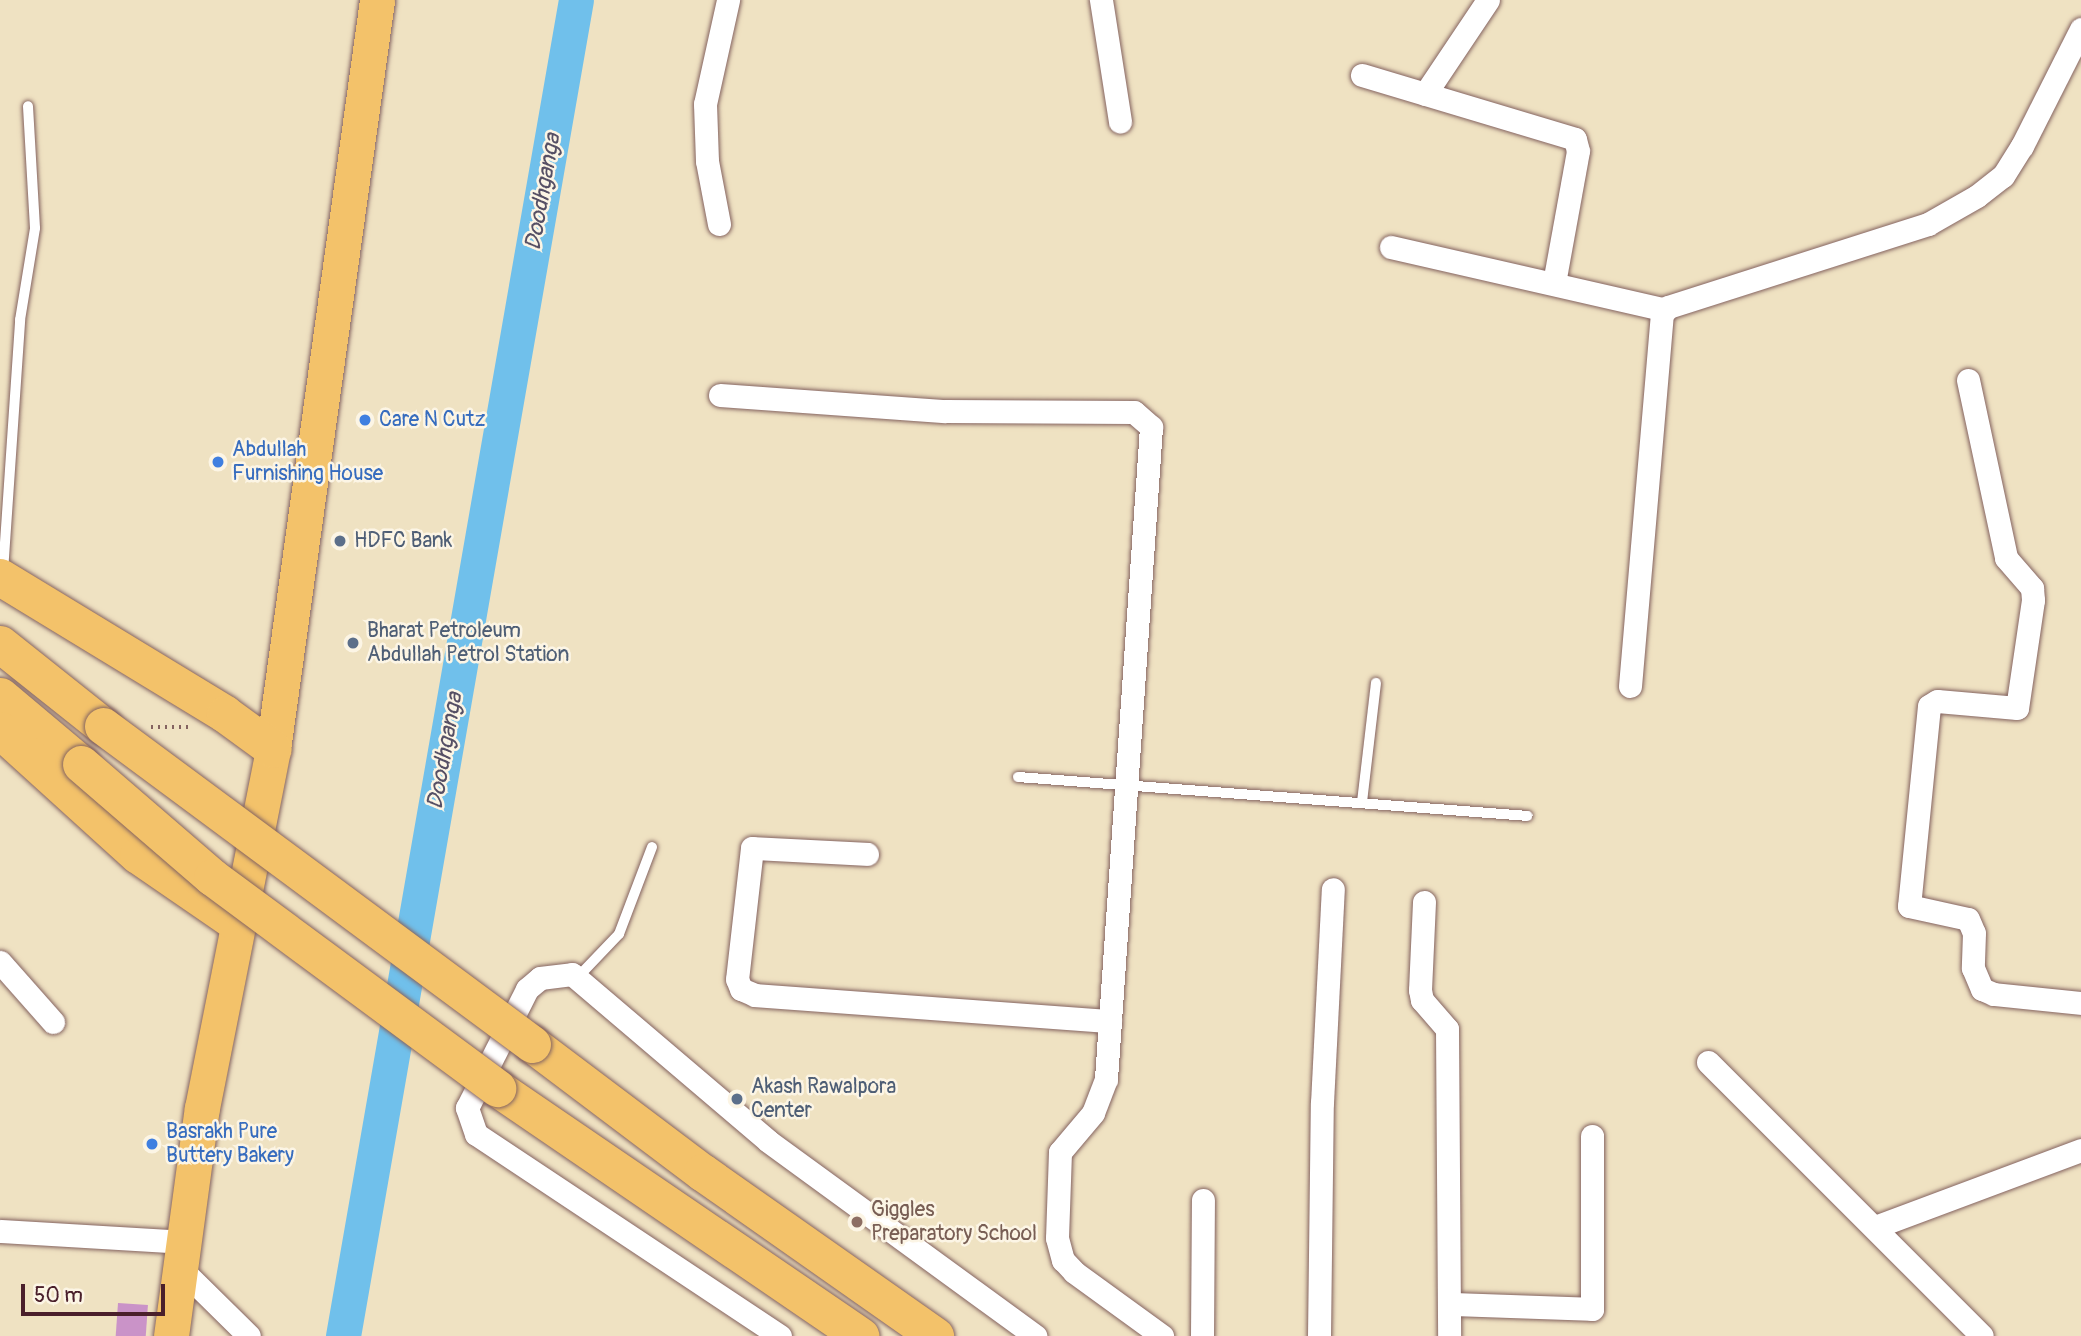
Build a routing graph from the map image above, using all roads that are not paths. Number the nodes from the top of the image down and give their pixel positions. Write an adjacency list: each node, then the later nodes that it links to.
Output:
1 (377, 0): 22 (main road)
2 (728, 0): 10 (street)
3 (1101, 0): 9 (street)
4 (1488, 0): 7 (street)
5 (2081, 29): 13 (street)
6 (1362, 75): 7 (street)
7 (1425, 94): 12 (street)
8 (28, 106): 16 (lane)
9 (1120, 122)
10 (719, 224)
11 (1391, 247): 12 (street)
12 (1554, 283): 13 (street)
13 (1665, 310): 19 (street)
14 (1968, 380): 34 (street)
15 (720, 395): 24 (street)
16 (1, 577): 22 (highway)
17 (0, 644): 49 (highway, bridge)
18 (1376, 683): 25 (lane)
19 (1630, 686)
20 (0, 696): 48 (highway, bridge)
21 (0, 730): 31 (highway)
22 (272, 749): 31 (main road)
23 (1018, 777): 24 (lane)
24 (1127, 786): 25 (lane); 35 (street)
25 (1362, 802): 26 (lane)
26 (1528, 816)
27 (652, 847): 33 (lane)
28 (867, 854): 35 (street)
29 (1333, 889): 53 (street)
30 (1424, 902): 44 (street)
31 (237, 923): 43 (main road)
32 (0, 962): 36 (street)
33 (577, 978): 47 (street); 50 (street)
34 (2081, 1003)
35 (1110, 1021): 51 (street)
36 (53, 1022)
37 (1708, 1062): 41 (street)
38 (1592, 1136): 44 (street)
39 (2081, 1150): 41 (street)
40 (1203, 1200): 52 (street)
41 (1875, 1227): 55 (street)
42 (0, 1231): 43 (street)
43 (181, 1255): 45 (main road); 46 (street)
44 (1450, 1304): 54 (street)
45 (171, 1336)
46 (249, 1336)
47 (780, 1336)
48 (861, 1336)
49 (935, 1336)
50 (1035, 1336)
51 (1163, 1336)
52 (1202, 1336)
53 (1319, 1336)
54 (1449, 1336)
55 (1982, 1336)

